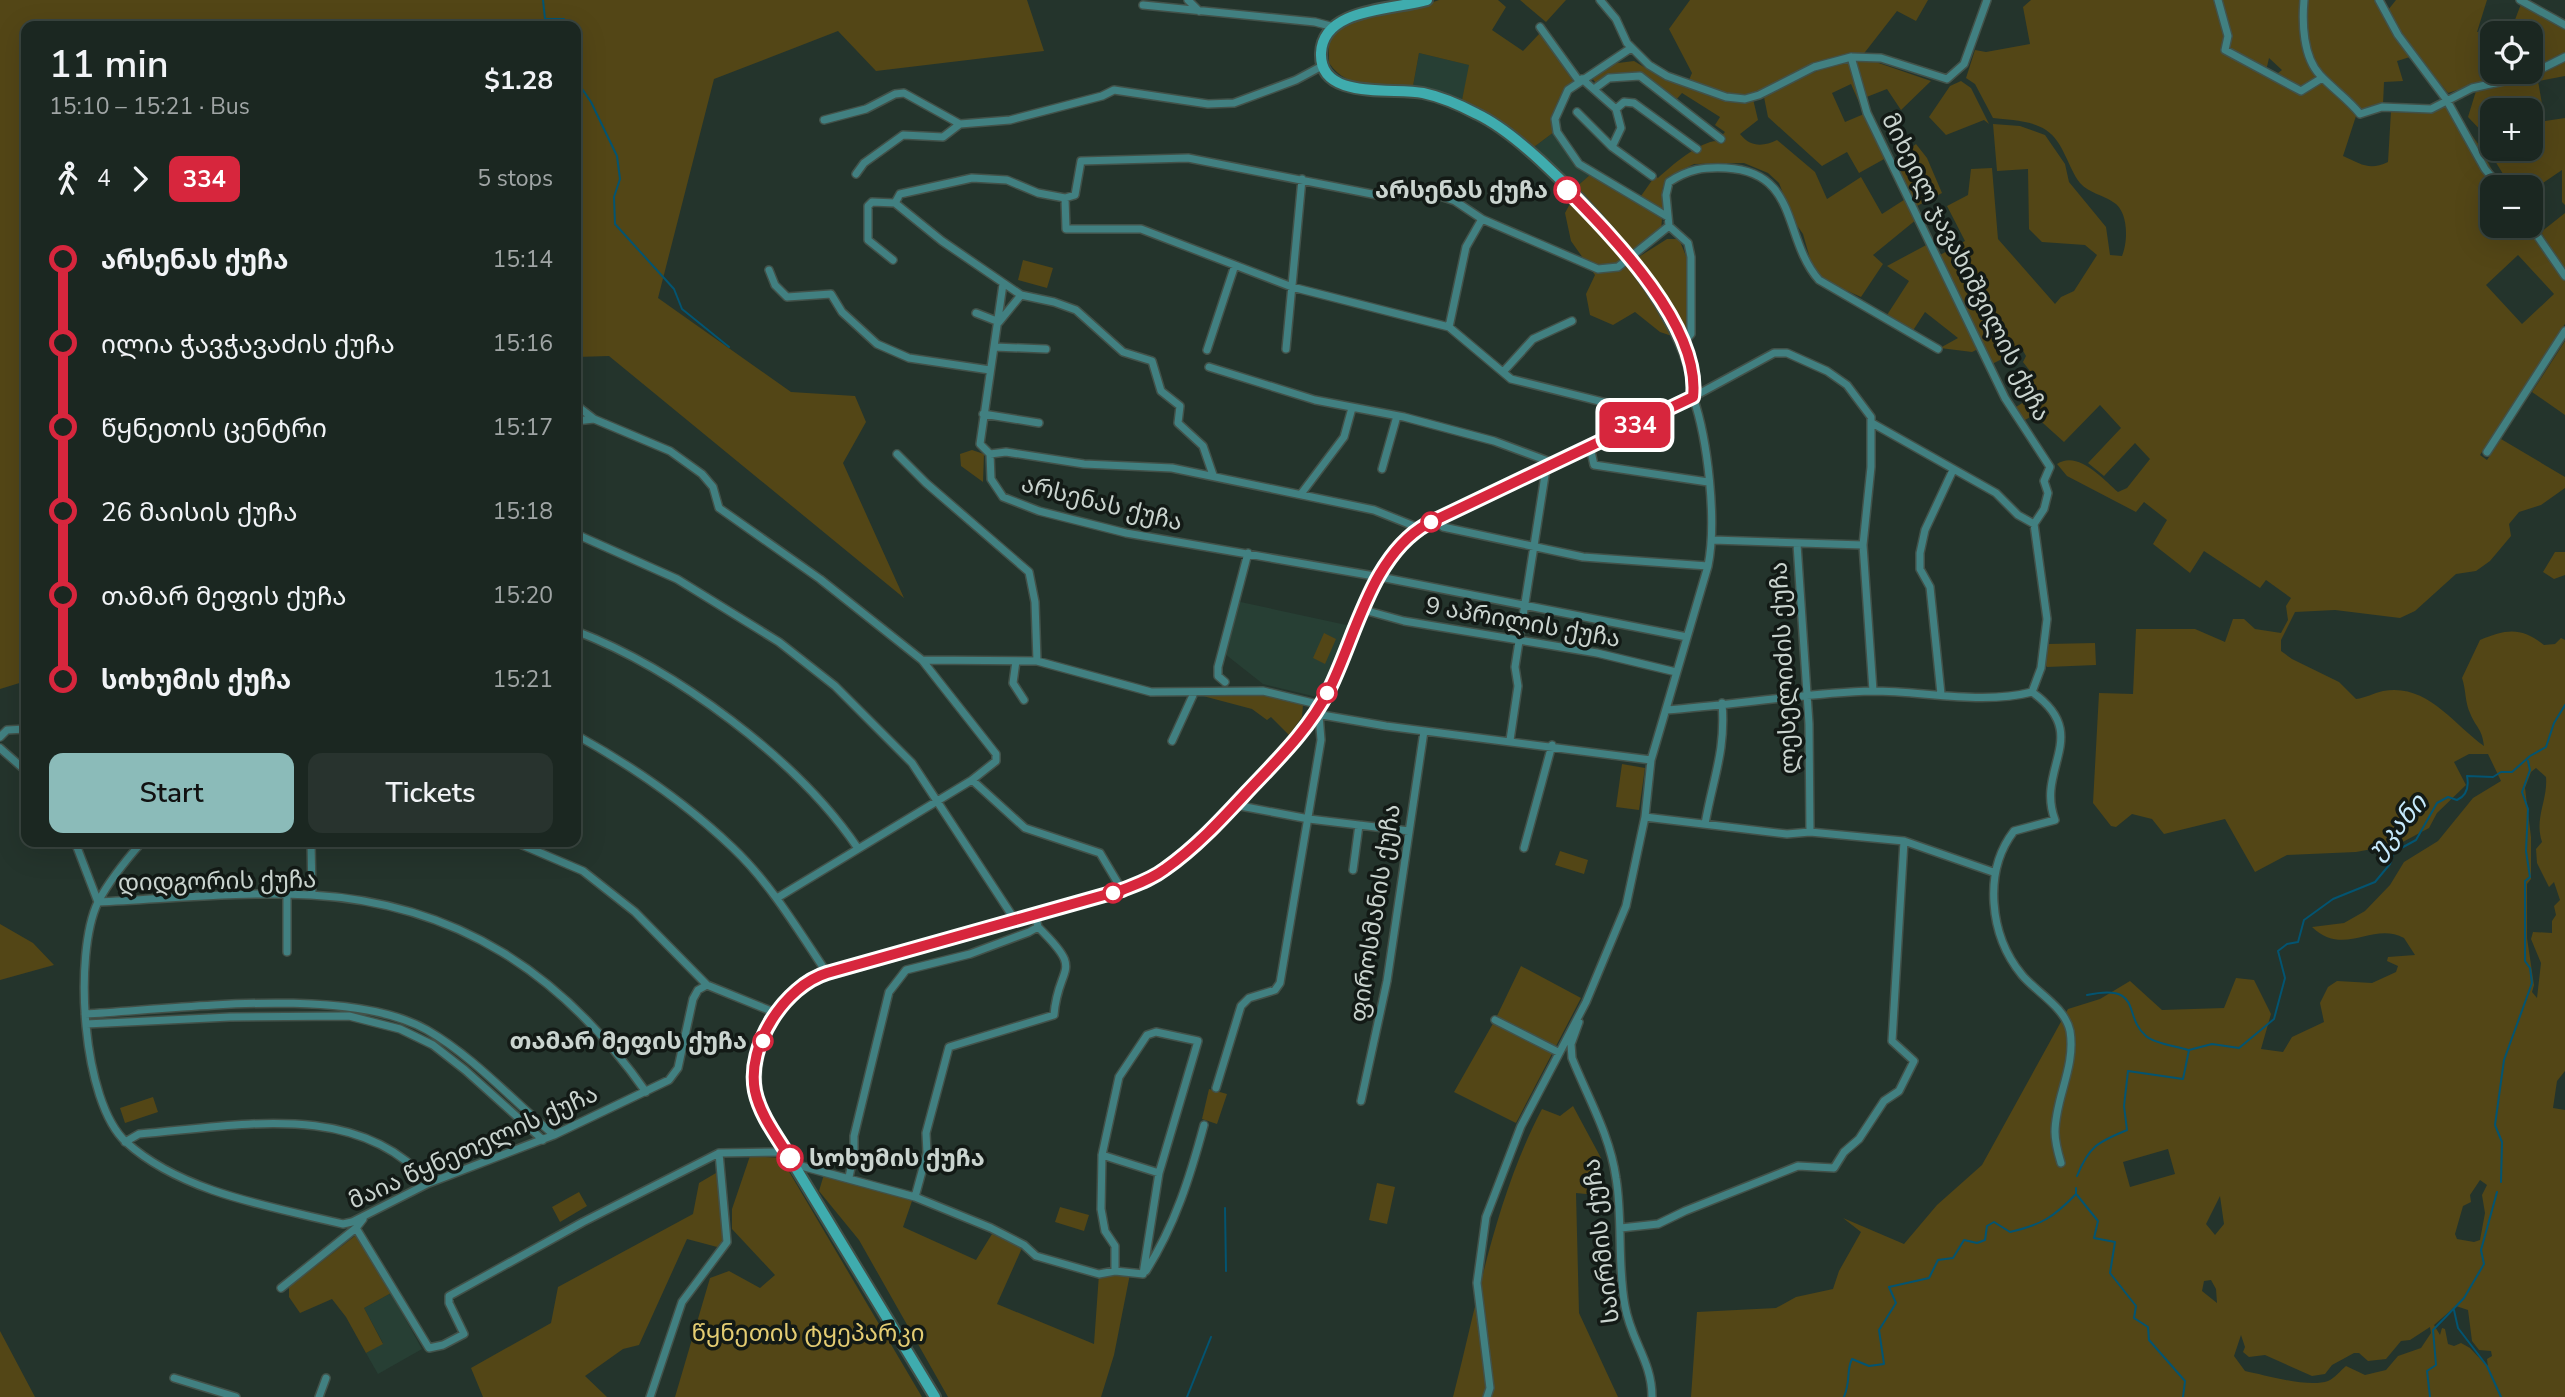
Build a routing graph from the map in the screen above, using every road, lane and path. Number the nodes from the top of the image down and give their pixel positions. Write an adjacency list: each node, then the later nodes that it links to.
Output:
1 (1188, 0): 10 (street)
2 (1427, 0): 12 (main road)
3 (1600, 0): 14 (street)
4 (1987, 0): 15 (street)
5 (2218, 0): 18 (street)
6 (2304, 0): 18 (street)
7 (2379, 0): 21 (street)
8 (2520, 0): 11 (street)
9 (1143, 5): 10 (street)
10 (1200, 12): 12 (street)
11 (2565, 25)
12 (1335, 27): 17 (main road)
13 (1540, 27): 19 (street)
14 (1631, 48): 15 (street); 19 (street)
15 (1851, 57): 83 (street, მიხეილ ჯავახიშვილის ქუჩა)
16 (2565, 57): 21 (street)
17 (1322, 66): 25 (street); 39 (main road)
18 (2322, 78): 21 (street)
19 (1581, 80): 20 (street); 35 (street)
20 (1594, 89): 22 (street); 26 (street)
21 (2446, 99): 30 (street)
22 (1616, 109): 27 (street); 28 (street)
23 (1577, 112): 27 (street)
24 (824, 120): 25 (street)
25 (960, 124): 29 (street)
26 (1721, 139)
27 (1612, 147): 31 (street)
28 (1697, 149)
29 (856, 174)
30 (2489, 175)
31 (1652, 176)
32 (1302, 179): 33 (street); 36 (street); 45 (street)
33 (1065, 198): 34 (street); 41 (street)
34 (895, 203): 40 (street); 44 (street)
35 (1668, 216): 37 (street); 56 (street)
36 (1482, 219): 39 (street); 50 (street)
37 (1669, 226): 39 (street); 52 (street)
38 (2539, 238): 43 (street)
39 (1630, 259): 52 (main road)
40 (892, 260)
41 (1235, 265): 45 (street); 57 (street)
42 (769, 270): 59 (street)
43 (2565, 276)
44 (1003, 284): 46 (street); 49 (street, არსენას ქუჩა)
45 (1292, 287): 50 (street); 55 (street)
46 (1021, 295): 49 (street); 79 (street)
47 (976, 313): 49 (street)
48 (1572, 321): 60 (street)
49 (999, 323): 53 (street, არსენას ქუჩა)
50 (1449, 327): 60 (street)
51 (2565, 331): 72 (street)
52 (1683, 343): 61 (main road)
53 (994, 347): 54 (street); 59 (street, არსენას ქუჩა)
54 (1046, 349)
55 (1286, 349)
56 (1938, 349)
57 (1207, 350)
58 (1209, 367): 62 (street)
59 (990, 370): 64 (street, არსენას ქუჩა)
60 (1503, 372): 65 (street)
61 (1693, 397): 65 (main road); 70 (street); 80 (street)
62 (1352, 408): 66 (street); 81 (street)
63 (581, 409): 67 (street)
64 (983, 414): 69 (street); 74 (street, არსენას ქუჩა)
65 (1656, 415): 71 (main road)
66 (1401, 416): 75 (street); 76 (street)
67 (594, 419): 68 (street); 98 (street)
68 (581, 420)
69 (1039, 423)
70 (1872, 423): 78 (street); 88 (street)
71 (1590, 447): 75 (main road); 80 (street)
72 (2487, 452)
73 (897, 454): 100 (street)
74 (990, 454): 79 (street); 90 (street, არსენას ქუჩა)
75 (1557, 464): 77 (main road)
76 (1382, 469)
77 (1546, 469): 82 (main road); 89 (street)
78 (1953, 470): 83 (street); 106 (street)
79 (1213, 475): 81 (street)
80 (1708, 482): 86 (street)
81 (1301, 494): 84 (street)
82 (1436, 519): 84 (main road); 89 (street)
83 (2034, 524): 104 (street)
84 (1419, 528): 92 (main road)
85 (581, 536): 123 (street)
86 (1713, 540): 87 (street, ლესელიძის ქუჩა); 91 (street)
87 (1797, 544): 88 (street); 107 (street, ლესელიძის ქუჩა)
88 (1863, 545): 103 (street)
89 (1534, 546): 91 (street); 93 (street)
90 (1248, 552): 92 (street, არსენას ქუჩა); 102 (street)
91 (1708, 566): 96 (street)
92 (1380, 577): 93 (street, არსენას ქუჩა); 94 (main road)
93 (1526, 604): 96 (street, არსენას ქუჩა); 97 (street)
94 (1364, 610): 97 (street, 9 აპრილის ქუჩა); 111 (main road)
95 (581, 633): 136 (street)
96 (1687, 637): 101 (street)
97 (1519, 641): 101 (street, 9 აპრილის ქუჩა); 116 (street)
98 (922, 660): 99 (street); 122 (street)
99 (1016, 661): 100 (street); 108 (street)
100 (1037, 661): 105 (street)
101 (1676, 672): 110 (street)
102 (1225, 682)
103 (1873, 691): 106 (street); 107 (street)
104 (2032, 692): 106 (street); 139 (street)
105 (1194, 693): 111 (street); 117 (street)
106 (1941, 694)
107 (1806, 696): 109 (street); 130 (street, ლესელიძის ქუჩა)
108 (1024, 701)
109 (1721, 703): 110 (street); 127 (street)
110 (1665, 710): 120 (street)
111 (1319, 711): 113 (street); 124 (main road); 126 (street)
112 (21, 729): 114 (street)
113 (1424, 732): 116 (street); 129 (street, ფიროსმანის ქუჩა)
114 (0, 737)
115 (581, 738): 143 (street)
116 (1510, 740): 118 (street)
117 (1172, 741)
118 (1552, 746): 120 (street); 137 (street)
119 (0, 748): 121 (street)
120 (1651, 760): 125 (street)
121 (21, 767)
122 (972, 780): 123 (street); 140 (street)
123 (936, 802): 136 (street); 146 (street)
124 (1235, 805): 126 (street); 140 (main road)
125 (1645, 817): 127 (street); 151 (street)
126 (1309, 819): 128 (street); 162 (street)
127 (1705, 824): 130 (street)
128 (1359, 825): 129 (street); 138 (street)
129 (1409, 831): 166 (street, ფიროსმანის ქუჩა)
130 (1810, 832): 131 (street)
131 (1904, 841): 139 (street); 183 (street)
132 (77, 847): 144 (street)
133 (138, 847): 144 (street, მაია წყნეთელის ქუჩა)
134 (311, 847): 142 (street)
135 (527, 847): 150 (street)
136 (857, 847): 143 (street)
137 (1524, 848)
138 (1353, 870)
139 (1993, 872): 176 (street)
140 (1122, 890): 145 (main road)
141 (287, 895): 142 (street, დიდგორის ქუჩა); 144 (street, დიდგორის ქუჩა); 148 (street)
142 (312, 895): 164 (street, დიდგორის ქუჩა)
143 (777, 898): 149 (street)
144 (99, 902): 154 (street, მაია წყნეთელის ქუჩა)
145 (1035, 915): 146 (main road); 147 (street)
146 (1014, 920): 149 (main road)
147 (1038, 927): 178 (street); 180 (street)
148 (287, 952)
149 (827, 973): 155 (main road)
150 (707, 985): 155 (street); 164 (street, მაია წყნეთელის ქუჩა)
151 (1586, 1002): 160 (street); 183 (street, საირმის ქუჩა)
152 (336, 1005): 153 (street); 156 (street); 161 (street)
153 (181, 1008): 154 (street); 157 (street)
154 (85, 1013): 159 (street, მაია წყნეთელის ქუჩა)
155 (776, 1013): 173 (main road)
156 (336, 1016): 157 (street); 163 (street)
157 (182, 1020): 159 (street)
158 (1495, 1020): 160 (street)
159 (86, 1024): 171 (street, მაია წყნეთელის ქუჩა)
160 (1558, 1052): 194 (street)
161 (495, 1084): 163 (street); 165 (street)
162 (1216, 1088)
163 (489, 1091): 167 (street)
164 (646, 1092): 169 (street, მაია წყნეთელის ქუჩა)
165 (514, 1101): 167 (street); 169 (street)
166 (1361, 1101)
167 (508, 1108): 170 (street)
168 (1205, 1125): 185 (street)
169 (554, 1135): 170 (street, მაია წყნეთელის ქუჩა)
170 (543, 1140): 179 (street, მაია წყნეთელის ქუჩა)
171 (125, 1142): 179 (street); 181 (street, მაია წყნეთელის ქუჩა)
172 (719, 1153): 173 (street); 182 (street); 192 (street)
173 (787, 1153): 175 (main road)
174 (1102, 1155): 177 (street); 177 (street); 184 (street)
175 (793, 1163): 178 (street); 193 (main road)
176 (2061, 1163)
177 (1159, 1173): 185 (street)
178 (849, 1177): 180 (street)
179 (429, 1183): 181 (street, მაია წყნეთელის ქუჩა)
180 (915, 1197): 184 (street)
181 (363, 1219): 182 (street)
182 (356, 1228): 186 (street)
183 (1621, 1228): 195 (street, საირმის ქუჩა)
184 (1115, 1272): 185 (street)
185 (1143, 1275)
186 (281, 1288)
187 (174, 1378): 189 (street)
188 (326, 1378): 191 (street)
189 (210, 1393): 190 (street)
190 (236, 1397)
191 (319, 1397)
192 (650, 1397)
193 (935, 1397)
194 (1487, 1397)
195 (1652, 1397)

